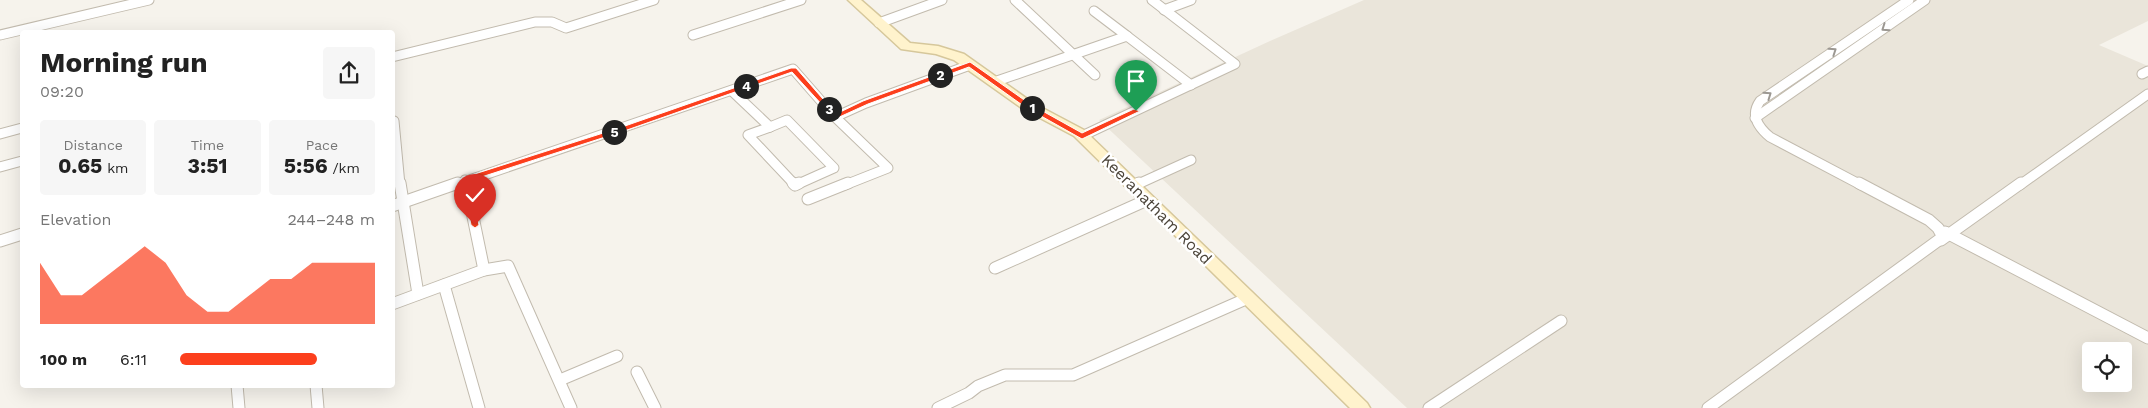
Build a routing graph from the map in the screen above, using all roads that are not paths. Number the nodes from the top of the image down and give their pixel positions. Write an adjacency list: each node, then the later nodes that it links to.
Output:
1 (149, 0): 15 (street)
2 (654, 0): 20 (street)
3 (801, 0): 17 (street)
4 (854, 0): 13 (street, Keeranatham Road)
5 (942, 0): 13 (street)
6 (1015, 0): 19 (street)
7 (1152, 0): 11 (street)
8 (1191, 0): 11 (street)
9 (1909, 0): 28 (street, one-way to 9)
10 (1925, 0): 28 (street, one-way to 28)
11 (1164, 10): 24 (street)
12 (1094, 12): 18 (street)
13 (879, 23): 21 (street, Keeranatham Road)
14 (20, 30): 16 (street)
15 (21, 30)
16 (0, 35)
17 (693, 35)
18 (1127, 36): 19 (street); 24 (street)
19 (1073, 55): 22 (street); 23 (street)
20 (395, 56)
21 (970, 64): 23 (street, Keeranatham Road); 27 (street)
22 (1095, 75)
23 (994, 82): 33 (street, Keeranatham Road)
24 (1191, 85): 33 (street)
25 (732, 91): 27 (street); 29 (street); 37 (street)
26 (2148, 94): 44 (street)
27 (835, 117): 39 (street)
28 (1755, 118): 44 (street)
29 (770, 127): 29 (street)
30 (20, 129): 31 (street)
31 (0, 134)
32 (395, 134): 41 (street)
33 (1082, 136): 38 (street, Keeranatham Road)
34 (1191, 160): 38 (street)
35 (20, 162): 36 (street)
36 (0, 167)
37 (465, 180): 41 (street); 47 (street)
38 (1133, 186): 40 (street, Keeranatham Road)
39 (808, 200)
40 (1146, 200): 46 (street); 50 (street, Keeranatham Road)
41 (404, 203): 42 (street); 49 (street)
42 (395, 205)
43 (20, 235): 45 (street)
44 (1945, 237): 53 (street); 67 (street)
45 (0, 241)
46 (995, 268)
47 (484, 270): 48 (street); 56 (street)
48 (444, 285): 49 (street); 61 (street)
49 (418, 294): 51 (street)
50 (1248, 298): 64 (street); 65 (street, Keeranatham Road)
51 (395, 303)
52 (1561, 321): 66 (street)
53 (2148, 338)
54 (618, 356): 56 (street)
55 (636, 372): 63 (street)
56 (560, 380): 62 (street)
57 (237, 388): 59 (street)
58 (316, 388): 60 (street)
59 (239, 408)
60 (318, 408)
61 (479, 408)
62 (571, 408)
63 (655, 408)
64 (938, 408)
65 (1361, 408)
66 (1429, 408)
67 (1708, 408)

